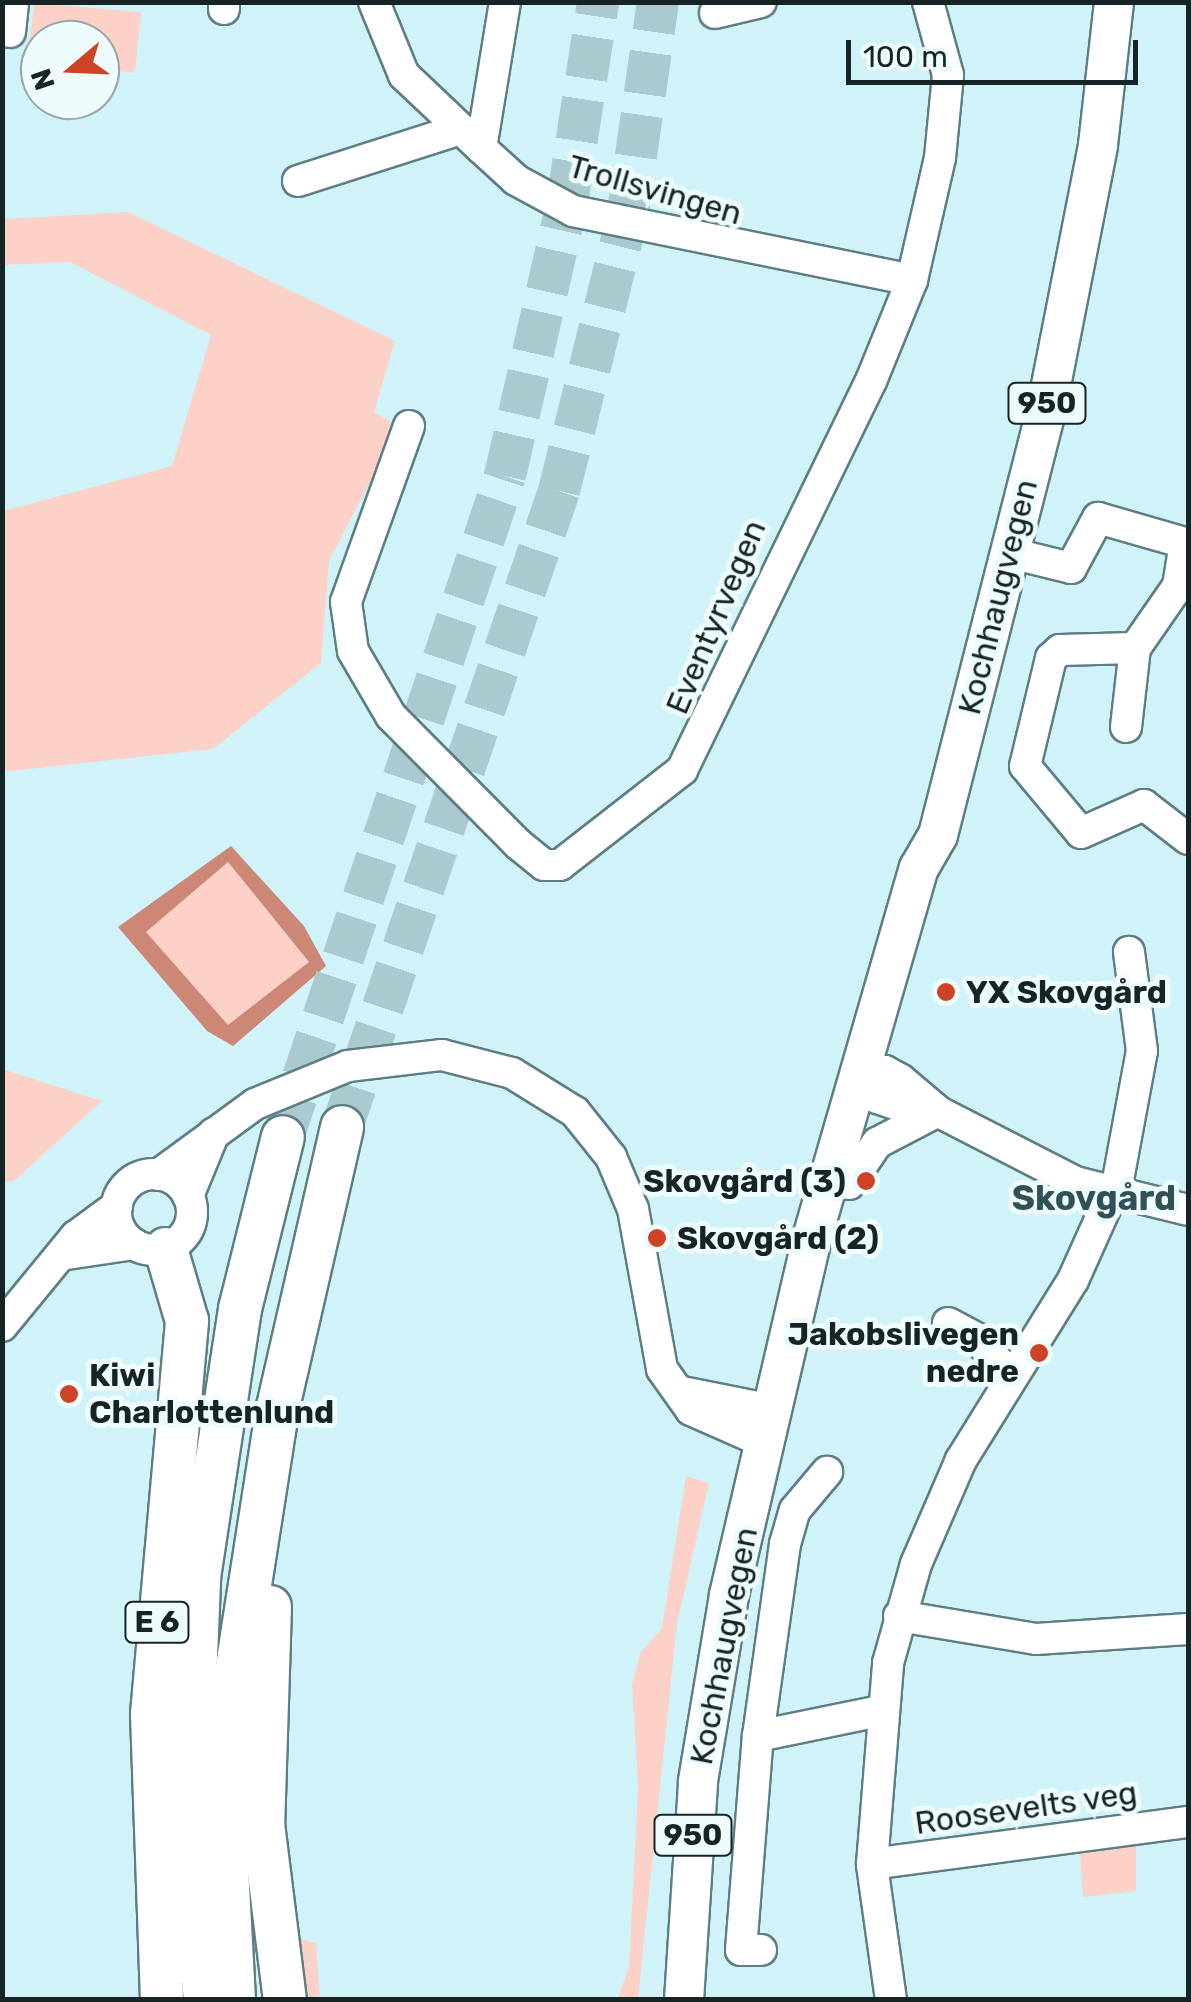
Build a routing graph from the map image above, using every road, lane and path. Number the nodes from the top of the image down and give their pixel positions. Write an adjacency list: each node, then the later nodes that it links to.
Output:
1 (374, 2): 7 (street, Trollsvingen)
2 (505, 2): 7 (street)
3 (761, 2): 6 (street)
4 (928, 2): 9 (street, Eventyrvegen)
5 (1114, 2): 11 (main road, Kochhaugvegen / 950)
6 (715, 13)
7 (471, 138): 8 (street); 9 (street, Trollsvingen)
8 (298, 181)
9 (912, 280): 10 (street, Eventyrvegen)
10 (409, 426)
11 (1010, 553): 12 (street); 16 (main road, Kochhaugvegen / 950)
12 (1135, 648): 13 (street); 14 (street)
13 (1126, 728)
14 (1188, 839)
15 (1129, 952): 24 (street)
16 (874, 1082): 17 (street); 22 (main road, Kochhaugvegen / 950); 29 (main road, Kochhaugvegen / 950)
17 (932, 1113): 22 (street); 24 (street)
18 (342, 1127): 35 (highway, E 6)
19 (214, 1133): 21 (street); 23 (street); 33 (street)
20 (284, 1138): 42 (highway, E 6)
21 (158, 1174): 23 (street); 25 (street)
22 (848, 1184): 29 (main road, Kochhaugvegen / 950)
23 (188, 1196): 27 (street)
24 (1111, 1196): 26 (street); 32 (street)
25 (117, 1206): 27 (street); 28 (street)
26 (1188, 1210)
27 (150, 1246): 28 (street); 44 (highway, E 6)
28 (67, 1254): 31 (street)
29 (802, 1300): 33 (main road, Kochhaugvegen / 950)
30 (948, 1324): 32 (street)
31 (2, 1326)
32 (1012, 1376): 36 (street)
33 (768, 1426): 49 (main road, Kochhaugvegen / 950)
34 (827, 1472): 39 (street)
35 (256, 1534): 47 (highway, E 6); 48 (highway, E 6)
36 (900, 1616): 37 (street); 38 (street)
37 (1188, 1629)
38 (880, 1711): 39 (street); 41 (street)
39 (758, 1736): 43 (street)
40 (1188, 1822): 41 (street, Roosevelts veg)
41 (872, 1864): 50 (street)
42 (194, 1921): 45 (highway, E 6); 46 (highway, E 6)
43 (762, 1950)
44 (162, 2000)
45 (190, 2000)
46 (205, 2000)
47 (234, 2000)
48 (284, 2000)
49 (684, 2000)
50 (890, 2000)

